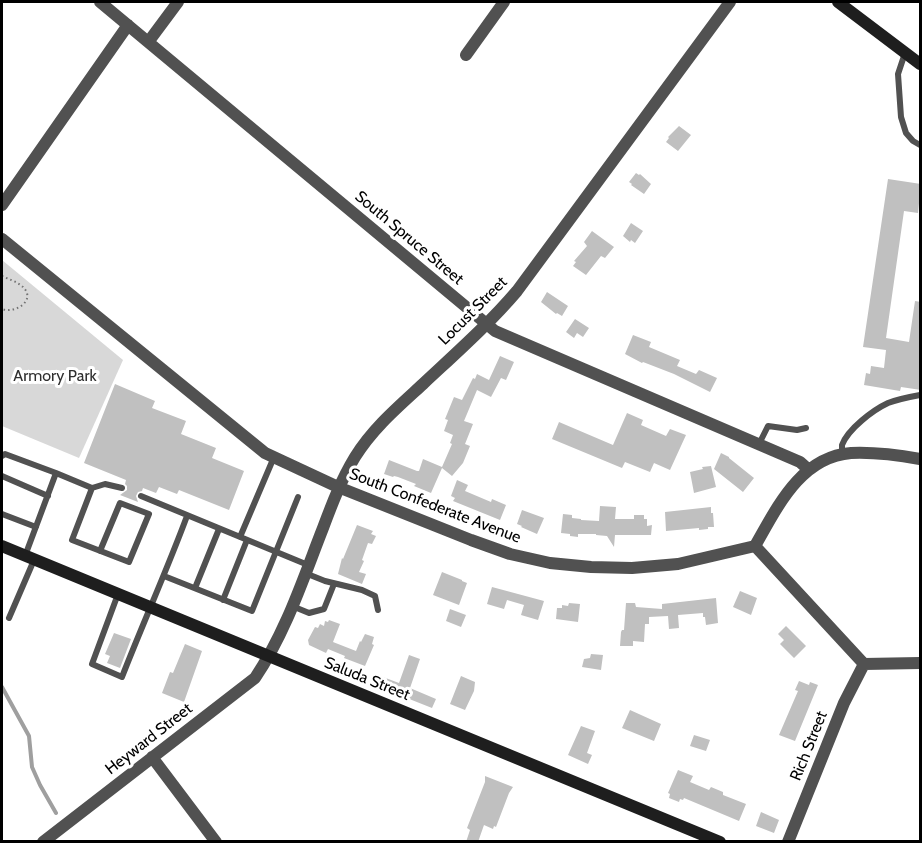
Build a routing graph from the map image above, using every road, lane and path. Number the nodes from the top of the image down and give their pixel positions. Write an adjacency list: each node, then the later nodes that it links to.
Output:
1 (100, 2): 6 (street)
2 (178, 2): 7 (street)
3 (504, 2): 9 (street)
4 (730, 2): 16 (street, Locust Street)
5 (838, 2): 8 (main road)
6 (128, 25): 7 (street, South Spruce Street); 12 (street)
7 (148, 41): 16 (street, South Spruce Street)
8 (906, 52): 10 (main road); 11 (lane)
9 (466, 55)
10 (921, 64)
11 (921, 145)
12 (2, 205)
13 (2, 238): 22 (street, South Confederate Avenue)
14 (2, 276): 15 (path)
15 (2, 309)
16 (486, 324): 19 (street, South Spruce Street); 27 (street, Locust Street)
17 (921, 395): 20 (lane)
18 (806, 428): 19 (lane)
19 (759, 444): 24 (street, South Spruce Street)
20 (842, 454): 23 (street); 24 (street)
21 (2, 456): 25 (lane)
22 (274, 457): 27 (street, South Confederate Avenue); 37 (lane)
23 (921, 459)
24 (809, 470): 39 (street)
25 (56, 473): 28 (lane); 30 (lane)
26 (2, 476): 30 (lane)
27 (338, 487): 39 (street, South Confederate Avenue); 43 (street, Locust Street)
28 (92, 488): 29 (lane); 40 (lane)
29 (122, 488)
30 (48, 496): 35 (lane)
31 (141, 496): 34 (lane)
32 (298, 497): 41 (lane)
33 (2, 514): 35 (lane)
34 (187, 516): 36 (lane); 44 (lane)
35 (36, 527): 42 (lane)
36 (219, 529): 37 (lane); 46 (lane)
37 (244, 539): 41 (lane); 48 (lane)
38 (2, 546): 42 (main road, Saluda Street)
39 (755, 546): 55 (street)
40 (100, 551): 40 (lane)
41 (276, 552): 43 (lane); 48 (lane)
42 (30, 558): 47 (main road, Saluda Street); 52 (lane)
43 (307, 569): 45 (lane); 49 (street, Locust Street)
44 (164, 576): 46 (lane); 50 (lane)
45 (334, 584): 49 (lane); 51 (lane)
46 (195, 588): 48 (lane)
47 (118, 594): 50 (main road, Saluda Street); 50 (lane)
48 (223, 600)
49 (292, 606): 53 (street, Locust Street)
50 (150, 607): 53 (main road, Saluda Street)
51 (378, 610)
52 (9, 618)
53 (269, 657): 56 (street, Heyward Street); 59 (main road, Saluda Street)
54 (921, 663): 55 (street)
55 (864, 664): 60 (street, Rich Street)
56 (152, 757): 57 (street, Heyward Street); 58 (street)
57 (43, 842)
58 (216, 842)
59 (720, 842)
60 (788, 842)

